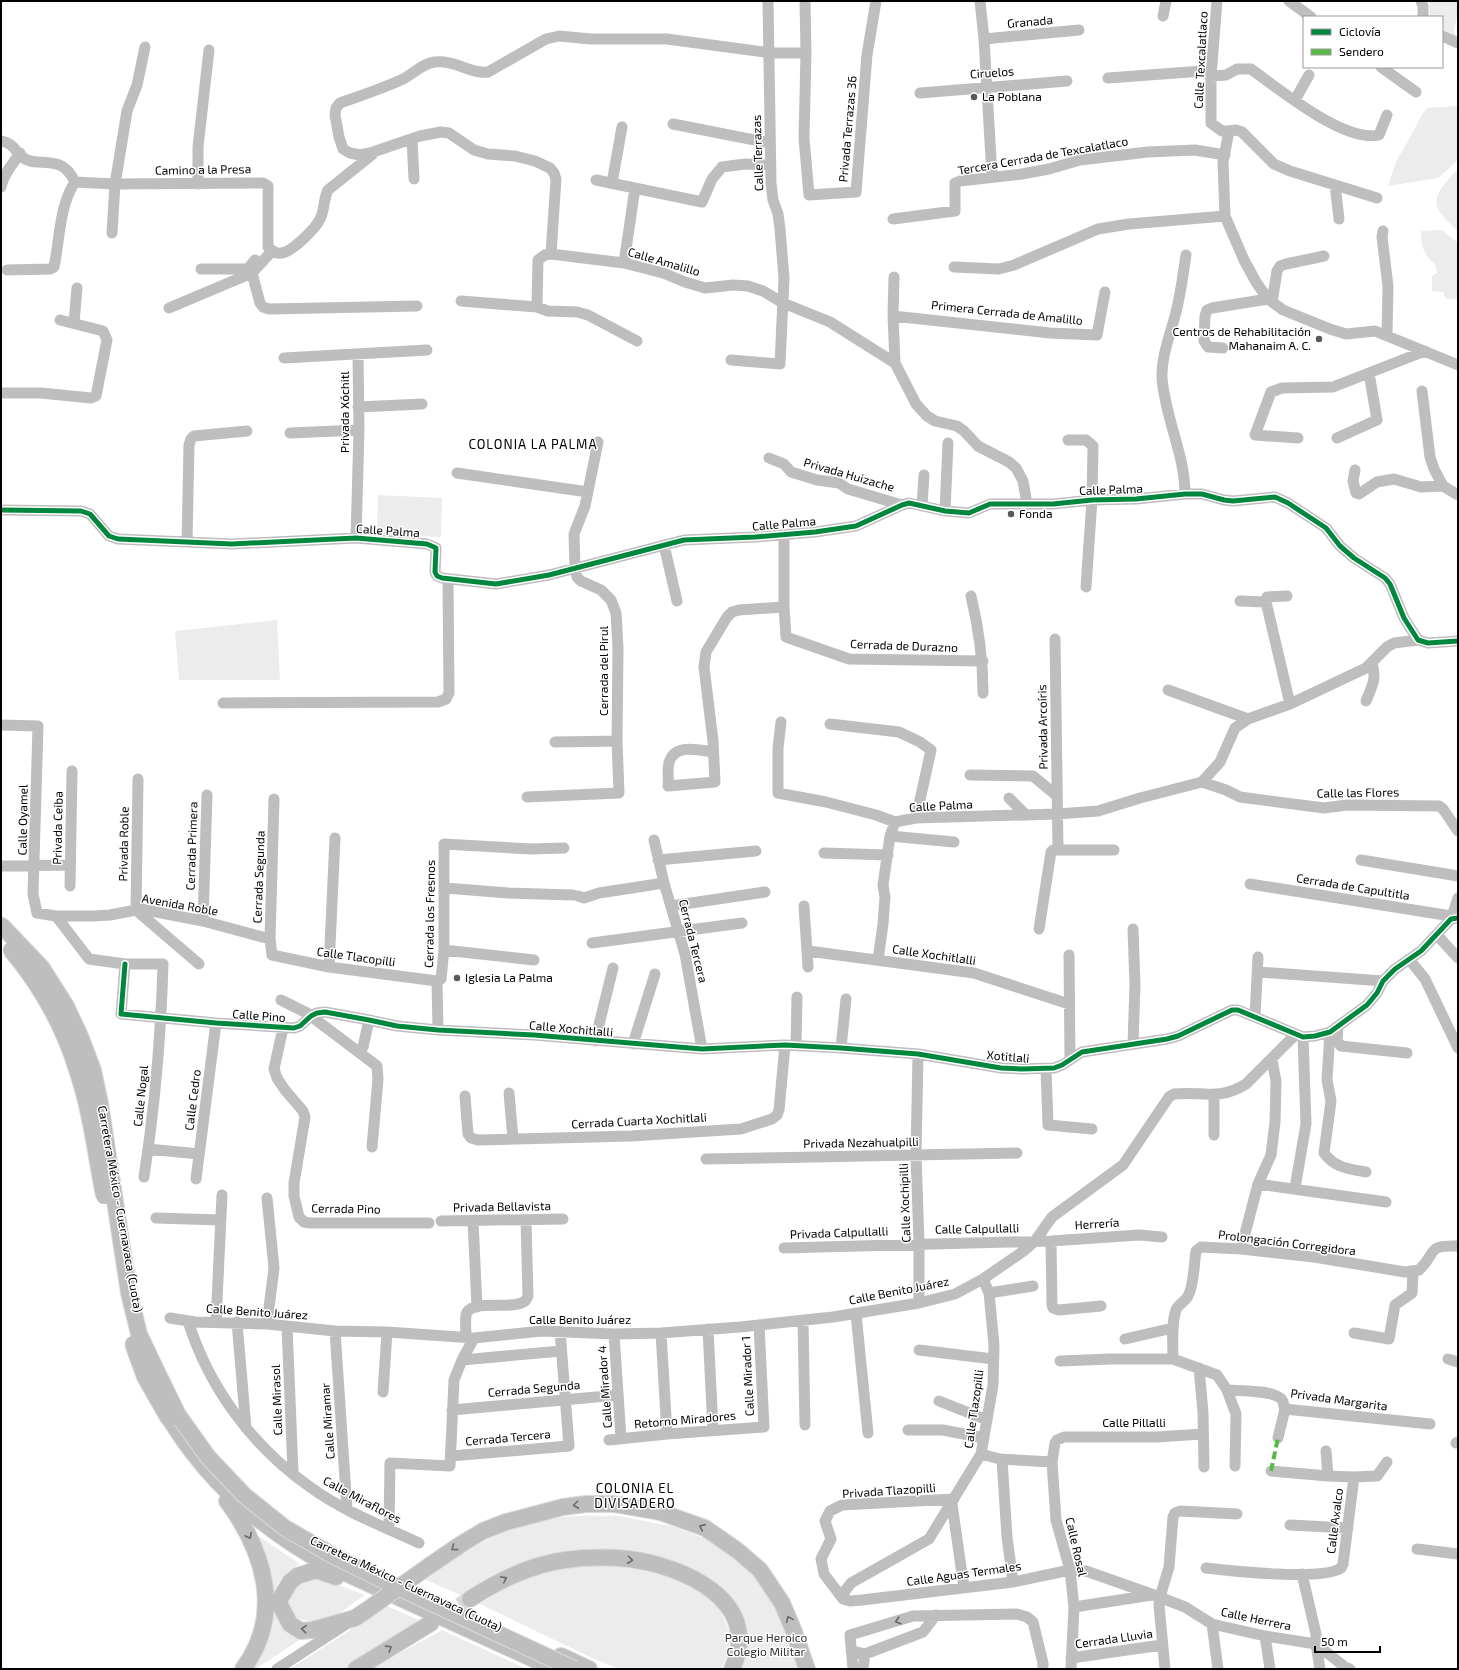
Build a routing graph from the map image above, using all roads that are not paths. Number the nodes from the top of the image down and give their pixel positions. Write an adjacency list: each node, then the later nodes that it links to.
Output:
1 (768, 1): 18 (street, Calle Terrazas)
2 (805, 1): 19 (street, Privada Terrazas 36)
3 (876, 1): 19 (street, Privada Terrazas 36)
4 (980, 1): 14 (street)
5 (1166, 1): 9 (street)
6 (1217, 1): 22 (street, Calle Texcalatlaco)
7 (1289, 1): 10 (street)
8 (1421, 1): 11 (street)
9 (1163, 16)
10 (1310, 16)
11 (1423, 16)
12 (1079, 30): 14 (street, Granada)
13 (1443, 36): 15 (street)
14 (984, 39): 25 (street)
15 (1458, 43)
16 (145, 47): 45 (street)
17 (209, 50): 46 (street)
18 (768, 53): 19 (street); 35 (street, Calle Terrazas); 36 (street)
19 (806, 54)
20 (1382, 68): 27 (street)
21 (1309, 75): 28 (street)
22 (1211, 76): 23 (street); 28 (street); 32 (street, Calle Texcalatlaco)
23 (1108, 78)
24 (1067, 81): 25 (street, Ciruelos)
25 (987, 86): 26 (street, Ciruelos); 40 (street)
26 (920, 92)
27 (1416, 92)
28 (1295, 100): 29 (street)
29 (1387, 115)
30 (673, 124): 35 (street)
31 (622, 126): 44 (street)
32 (1229, 131): 38 (street); 47 (street)
33 (412, 139): 36 (street); 41 (street); 57 (street)
34 (1, 141): 37 (street)
35 (770, 143): 39 (street, Calle Terrazas)
36 (374, 151): 56 (street)
37 (20, 153): 43 (street); 48 (street)
38 (1225, 154): 40 (street, Tercera Cerrada de Texcalatlaco); 51 (street)
39 (770, 165): 49 (street); 70 (street, Calle Terrazas)
40 (992, 176): 52 (street, Tercera Cerrada de Texcalatlaco)
41 (414, 179)
42 (596, 180): 44 (street)
43 (75, 182): 45 (street, Camino a la Presa); 63 (street)
44 (612, 183): 49 (street)
45 (115, 184): 46 (street, Camino a la Presa); 55 (street)
46 (198, 184): 56 (street, Camino a la Presa)
47 (1335, 185): 50 (street); 53 (street)
48 (1, 186)
49 (635, 188): 60 (street)
50 (1377, 198)
51 (1225, 216): 61 (street); 69 (street)
52 (893, 219)
53 (1339, 219)
54 (1383, 231): 77 (street)
55 (112, 233)
56 (270, 249): 62 (street); 64 (street)
57 (551, 254): 60 (street, Calle Amalillo); 72 (street)
58 (1186, 255): 106 (street)
59 (1324, 256): 69 (street)
60 (624, 263): 70 (street, Calle Amalillo)
61 (954, 267)
62 (201, 269)
63 (7, 270)
64 (252, 273): 71 (street); 73 (street)
65 (894, 277): 74 (street)
66 (77, 288): 76 (street)
67 (1105, 292): 74 (street, Primera Cerrada de Amalillo)
68 (461, 301): 72 (street)
69 (1270, 301): 77 (street); 79 (street)
70 (783, 303): 84 (street, Calle Terrazas); 85 (street, Calle Amalillo)
71 (417, 306)
72 (537, 306): 78 (street)
73 (170, 308)
74 (893, 316): 85 (street)
75 (60, 320): 76 (street)
76 (74, 324): 89 (street)
77 (1387, 335): 81 (street)
78 (638, 341)
79 (1223, 348)
80 (427, 350): 82 (street, Privada Xóchitl)
81 (1425, 351): 86 (street); 87 (street)
82 (358, 354): 83 (street); 91 (street, Privada Xóchitl)
83 (284, 358)
84 (731, 360)
85 (895, 363): 110 (street)
86 (1458, 365)
87 (1369, 373): 95 (street); 96 (street)
88 (1422, 391): 104 (street)
89 (1, 393)
90 (422, 404): 91 (street)
91 (358, 406): 92 (street, Privada Xóchitl)
92 (359, 430): 94 (street); 115 (street, Privada Xóchitl)
93 (247, 431): 116 (street)
94 (290, 433)
95 (1298, 438)
96 (1337, 438)
97 (1068, 440): 108 (street)
98 (598, 442): 105 (street)
99 (948, 443): 113 (street)
100 (769, 458): 109 (street, Privada Huizache)
101 (1355, 470): 104 (street)
102 (457, 473): 105 (street)
103 (924, 475): 111 (street)
104 (1443, 486): 107 (street)
105 (588, 492): 118 (street)
106 (1186, 494): 108 (street, Calle Palma); 128 (street, Calle Palma)
107 (1458, 494)
108 (1092, 500): 110 (street, Calle Palma); 120 (street)
109 (902, 504): 111 (street, Calle Palma); 114 (street, Calle Palma)
110 (1027, 504): 113 (street, Calle Palma)
111 (922, 506): 113 (street, Calle Palma)
112 (1, 510): 116 (street, Calle Palma)
113 (945, 511)
114 (784, 534): 117 (street, Calle Palma); 126 (street, Cerrada de Durazno)
115 (356, 538): 116 (street, Calle Palma); 119 (street, Calle Palma)
116 (187, 542)
117 (664, 545): 118 (street, Calle Palma); 124 (street)
118 (575, 568): 119 (street, Calle Palma); 141 (street, Cerrada del Pirul)
119 (448, 579): 135 (street)
120 (1086, 587)
121 (971, 596): 130 (street)
122 (1287, 596): 123 (street)
123 (1267, 600): 125 (street); 136 (street)
124 (677, 601)
125 (1240, 601)
126 (784, 607): 130 (street, Cerrada de Durazno); 143 (street)
127 (1055, 639): 149 (street, Privada Arcoíris)
128 (1418, 640): 129 (street); 131 (street)
129 (1458, 641)
130 (983, 661): 133 (street)
131 (1372, 663): 134 (street); 136 (street)
132 (1168, 690): 137 (street)
133 (983, 693)
134 (1366, 701)
135 (223, 703)
136 (1290, 704): 137 (street)
137 (1248, 719): 147 (street)
138 (781, 722): 156 (street)
139 (830, 724): 155 (street)
140 (1, 725): 170 (street, Calle Oyamel)
141 (617, 741): 142 (street); 150 (street, Cerrada del Pirul)
142 (555, 742)
143 (713, 752): 143 (street)
144 (72, 771): 171 (street, Privada Ceiba)
145 (970, 775): 149 (street)
146 (138, 779): 182 (street, Privada Roble)
147 (1202, 782): 153 (street, Calle Palma); 157 (street, Calle las Flores)
148 (207, 795): 187 (street, Cerrada Primera)
149 (1057, 796): 153 (street, Privada Arcoíris)
150 (527, 798)
151 (1008, 798): 154 (street)
152 (274, 799): 195 (street, Cerrada Segunda)
153 (1057, 814): 154 (street, Calle Palma); 163 (street)
154 (1026, 815): 155 (street, Calle Palma)
155 (916, 818): 156 (street, Calle Palma)
156 (895, 822): 158 (street, Calle Palma)
157 (1458, 831)
158 (890, 836): 161 (street); 167 (street, Calle Palma)
159 (335, 838): 208 (street)
160 (654, 840): 168 (street, Cerrada Tercera)
161 (954, 842)
162 (564, 848): 177 (street, Cerrada los Fresnos)
163 (1058, 849): 164 (street); 190 (street)
164 (1114, 850)
165 (756, 851): 168 (street)
166 (824, 853): 167 (street)
167 (888, 855): 205 (street, Calle Palma)
168 (658, 860): 174 (street, Cerrada Tercera)
169 (1361, 860): 173 (street)
170 (34, 865): 171 (street); 172 (street); 183 (street, Calle Oyamel)
171 (70, 865): 176 (street, Privada Ceiba)
172 (1, 866)
173 (1458, 876)
174 (664, 883): 177 (street); 180 (street, Cerrada Tercera)
175 (1250, 884): 186 (street, Cerrada de Capultitla)
176 (70, 886)
177 (445, 888): 197 (street, Cerrada los Fresnos)
178 (765, 892): 180 (street)
179 (1458, 898): 186 (street)
180 (671, 906): 192 (street, Cerrada Tercera)
181 (804, 906): 198 (street)
182 (136, 910): 184 (street, Avenida Roble); 187 (street, Avenida Roble); 207 (street)
183 (37, 913): 184 (street, Avenida Roble)
184 (56, 916): 206 (street)
185 (1, 917): 378 (highway, Carretera México - Cuernavaca (Cuota))
186 (1455, 918): 193 (street)
187 (203, 921): 195 (street, Avenida Roble)
188 (742, 923): 192 (street)
189 (1, 925): 377 (highway, bridge)
190 (1039, 929)
191 (1133, 929): 230 (street)
192 (678, 931): 196 (street); 235 (street, Cerrada Tercera)
193 (1437, 935): 202 (street); 203 (street)
194 (1, 937): 338 (highway, Carretera México - Cuernavaca (Cuota)); 376 (highway, bridge)
195 (270, 939): 199 (street, Cerrada Segunda)
196 (592, 943)
197 (444, 950): 204 (street); 213 (street, Cerrada los Fresnos)
198 (808, 951): 205 (street, Calle Xochitlalli); 209 (street)
199 (272, 955): 208 (street, Calle Tlacopilli)
200 (1069, 955): 218 (street)
201 (1258, 957): 211 (street)
202 (1458, 958)
203 (1410, 959): 214 (street); 234 (street)
204 (534, 960)
205 (878, 960): 218 (street, Calle Xochitlalli)
206 (125, 964): 221 (street, Calle Pino); 221 (street, Calle Nogal)
207 (199, 964)
208 (329, 967): 213 (street, Calle Tlacopilli)
209 (808, 967)
210 (613, 968): 228 (street)
211 (1258, 972): 214 (street); 220 (street)
212 (655, 974): 229 (street)
213 (437, 981): 226 (street, Cerrada los Fresnos)
214 (1382, 981): 225 (street)
215 (797, 997): 231 (street, Cerrada Cuarta Xochitlali)
216 (846, 999): 233 (street)
217 (281, 1000): 219 (street)
218 (1070, 1004): 238 (street)
219 (311, 1016): 222 (street, Calle Pino); 224 (street, Calle Pino); 247 (street)
220 (1255, 1017): 227 (street, Xotitlali); 230 (street, Xotitlali)
221 (162, 1018): 223 (street, Calle Pino); 248 (street, Calle Nogal)
222 (369, 1020): 226 (street, Calle Pino); 232 (street)
223 (216, 1023): 224 (street, Calle Pino); 250 (street, Calle Cedro)
224 (283, 1028): 267 (street, Cerrada Pino)
225 (1334, 1029): 227 (street); 236 (street); 253 (street)
226 (438, 1030): 228 (street, Calle Xochitlalli)
227 (1299, 1036): 239 (street); 257 (street)
228 (595, 1041): 229 (street, Calle Xochitlalli)
229 (633, 1044): 235 (street, Calle Xochitlalli)
230 (1133, 1044): 238 (street, Xotitlali)
231 (790, 1045): 233 (street, Xotitlali); 235 (street, Xotitlali); 246 (street, Cerrada Cuarta Xochitlali)
232 (363, 1047)
233 (841, 1048): 237 (street, Xotitlali)
234 (1458, 1048)
235 (702, 1049)
236 (1407, 1053)
237 (918, 1054): 240 (street, Xotitlali); 251 (street, Calle Xochipilli)
238 (1070, 1060): 240 (street, Xotitlali)
239 (1272, 1060): 242 (street); 256 (street)
240 (1046, 1069): 244 (street)
241 (509, 1093): 246 (street)
242 (1214, 1095): 245 (street); 269 (street)
243 (465, 1096): 246 (street, Cerrada Cuarta Xochitlali)
244 (1092, 1129)
245 (1214, 1135)
246 (513, 1139)
247 (372, 1147)
248 (148, 1149): 250 (street); 254 (street, Calle Nogal)
249 (1017, 1153): 251 (street, Privada Nezahualpilli)
250 (199, 1154): 255 (street, Calle Cedro)
251 (916, 1154): 252 (street, Privada Nezahualpilli); 271 (street, Calle Xochipilli)
252 (706, 1159)
253 (1366, 1172)
254 (144, 1177)
255 (196, 1179)
256 (1258, 1184): 257 (street); 274 (street)
257 (1295, 1188): 260 (street)
258 (222, 1195): 263 (street)
259 (267, 1198): 288 (street)
260 (1386, 1202)
261 (156, 1218): 263 (street)
262 (563, 1219): 264 (street, Privada Bellavista)
263 (220, 1220): 286 (street)
264 (526, 1220): 266 (street, Privada Bellavista); 281 (street)
265 (441, 1221): 266 (street, Privada Bellavista)
266 (474, 1221): 281 (street)
267 (429, 1223)
268 (1162, 1237): 270 (street, Herrería)
269 (1034, 1241): 270 (street, Herrería); 271 (street, Calle Calpullalli); 276 (street)
270 (1051, 1241): 280 (street)
271 (919, 1244): 273 (street, Privada Calpullalli); 279 (street, Calle Xochipilli)
272 (1458, 1246): 275 (street)
273 (784, 1248)
274 (1241, 1249): 275 (street, Prolongación Corregidora); 291 (street, Prolongación Corregidora)
275 (1413, 1271): 297 (street)
276 (983, 1279): 278 (street, Calle Tlazopilli); 279 (street, Calle Benito Juárez)
277 (1033, 1286): 278 (street)
278 (989, 1293): 303 (street, Calle Tlazopilli)
279 (919, 1303): 282 (street, Calle Benito Juárez)
280 (1101, 1306)
281 (477, 1307): 299 (street)
282 (856, 1314): 285 (street, Calle Benito Juárez); 322 (street)
283 (170, 1318): 284 (street, Calle Benito Juárez)
284 (188, 1321): 286 (street, Calle Benito Juárez); 319 (street, Calle Miraflores)
285 (803, 1321): 289 (street, Calle Benito Juárez); 317 (street)
286 (216, 1322): 287 (street, Calle Benito Juárez)
287 (237, 1322): 288 (street, Calle Benito Juárez); 319 (street)
288 (267, 1324): 290 (street, Calle Benito Juárez)
289 (759, 1325): 292 (street, Calle Benito Juárez); 318 (street, Calle Mirador 1)
290 (287, 1326): 293 (street, Calle Benito Juárez); 340 (street, Calle Mirasol)
291 (1174, 1328): 300 (street); 304 (street, Prolongación Corregidora)
292 (708, 1329): 296 (street, Calle Benito Juárez); 320 (street)
293 (335, 1331): 295 (street, Calle Benito Juárez); 344 (street, Calle Miramar)
294 (560, 1331): 298 (street, Calle Benito Juárez); 299 (street, Calle Benito Juárez); 302 (street)
295 (387, 1332): 299 (street, Calle Benito Juárez); 309 (street)
296 (661, 1333): 298 (street, Calle Benito Juárez); 323 (street)
297 (1354, 1333)
298 (614, 1334): 310 (street, Calle Mirador 4)
299 (470, 1338): 305 (street)
300 (1125, 1340)
301 (919, 1350): 303 (street)
302 (561, 1351): 305 (street); 311 (street)
303 (993, 1359): 315 (street, Calle Tlazopilli)
304 (1173, 1359): 306 (street); 307 (street)
305 (462, 1360): 314 (street)
306 (1060, 1361)
307 (1199, 1368): 308 (street); 324 (street)
308 (1227, 1390): 313 (street, Privada Margarita); 336 (street)
309 (383, 1392)
310 (618, 1395): 311 (street, Cerrada Segunda); 326 (street, Calle Mirador 4)
311 (565, 1399): 314 (street, Cerrada Segunda); 333 (street, Cerrada Tercera)
312 (939, 1401): 315 (street)
313 (1285, 1409): 316 (street, Privada Margarita); 328 (street)
314 (452, 1410): 333 (street)
315 (987, 1420): 327 (street, Calle Tlazopilli)
316 (1430, 1424)
317 (805, 1425)
318 (764, 1427): 320 (street, Retorno Miradores)
319 (246, 1428): 340 (street, Calle Miraflores)
320 (714, 1430): 323 (street, Retorno Miradores)
321 (908, 1430): 327 (street)
322 (868, 1433)
323 (667, 1434): 326 (street, Retorno Miradores)
324 (1203, 1434): 325 (street, Calle Pillalli); 337 (street)
325 (1064, 1436): 334 (street, Calle Rosal)
326 (621, 1438): 329 (street, Retorno Miradores)
327 (984, 1438): 331 (street, Calle Tlazopilli)
328 (1278, 1438)
329 (609, 1440)
330 (1326, 1451): 341 (street)
331 (981, 1454): 332 (street); 343 (street, Calle Tlazopilli)
332 (1002, 1459): 334 (street); 355 (street)
333 (450, 1461): 348 (street, Cerrada Tercera)
334 (1052, 1462): 353 (street, Calle Rosal)
335 (1387, 1462): 342 (street)
336 (1235, 1466)
337 (1204, 1467)
338 (204, 1469): 356 (highway, Carretera México - Cuernavaca (Cuota)); 372 (highway, one-way to 372)
339 (1271, 1471): 341 (street, Calle Axalco)
340 (293, 1472): 344 (street, Calle Miraflores)
341 (1328, 1476): 342 (street, Calle Axalco)
342 (1354, 1477): 347 (street, Calle Axalco)
343 (953, 1501): 357 (street); 360 (street, Calle Tlazopilli); 360 (street, Privada Tlazopilli)
344 (347, 1509): 348 (street, Calle Miraflores)
345 (1237, 1514): 358 (street)
346 (1290, 1525): 347 (street)
347 (1348, 1528): 354 (street, Calle Axalco)
348 (389, 1529): 349 (street, Calle Miraflores)
349 (419, 1543)
350 (1416, 1549): 351 (street)
351 (1458, 1554)
352 (1206, 1568): 354 (street)
353 (1070, 1570): 355 (street, Calle Aguas Termales); 358 (street, Calle Herrera); 361 (street, Calle Rosal)
354 (1302, 1574): 367 (street)
355 (1013, 1582): 357 (street, Calle Aguas Termales)
356 (376, 1586): 362 (highway, one-way to 356); 375 (highway, Carretera México - Cuernavaca (Cuota))
357 (964, 1588): 360 (street, Calle Aguas Termales)
358 (1157, 1596): 361 (street); 365 (street, Calle Herrera); 368 (street)
359 (470, 1599): 379 (highway, one-way to 379)
360 (843, 1599)
361 (1074, 1607): 371 (street, Calle Rosal)
362 (361, 1614): 373 (street); 380 (highway, one-way to 362, bridge)
363 (936, 1615): 369 (street, one-way to 369); 370 (street); 383 (street)
364 (431, 1623): 374 (highway, one-way to 364)
365 (1212, 1624): 366 (street, Calle Herrera); 385 (street)
366 (1265, 1636): 367 (street, Calle Herrera); 386 (street)
367 (1316, 1644): 387 (street); 388 (street, Calle Herrera)
368 (1162, 1645): 371 (street, Cerrada Lluvia); 384 (street)
369 (851, 1652): 370 (street); 381 (street)
370 (865, 1654): 382 (street)
371 (1071, 1664)
372 (243, 1669)
373 (277, 1669)
374 (356, 1669)
375 (555, 1669)
376 (559, 1669)
377 (574, 1669)
378 (588, 1669)
379 (732, 1669)
380 (807, 1669)
381 (853, 1669)
382 (863, 1669)
383 (1043, 1669)
384 (1165, 1669)
385 (1218, 1669)
386 (1270, 1669)
387 (1320, 1669)
388 (1350, 1669)

